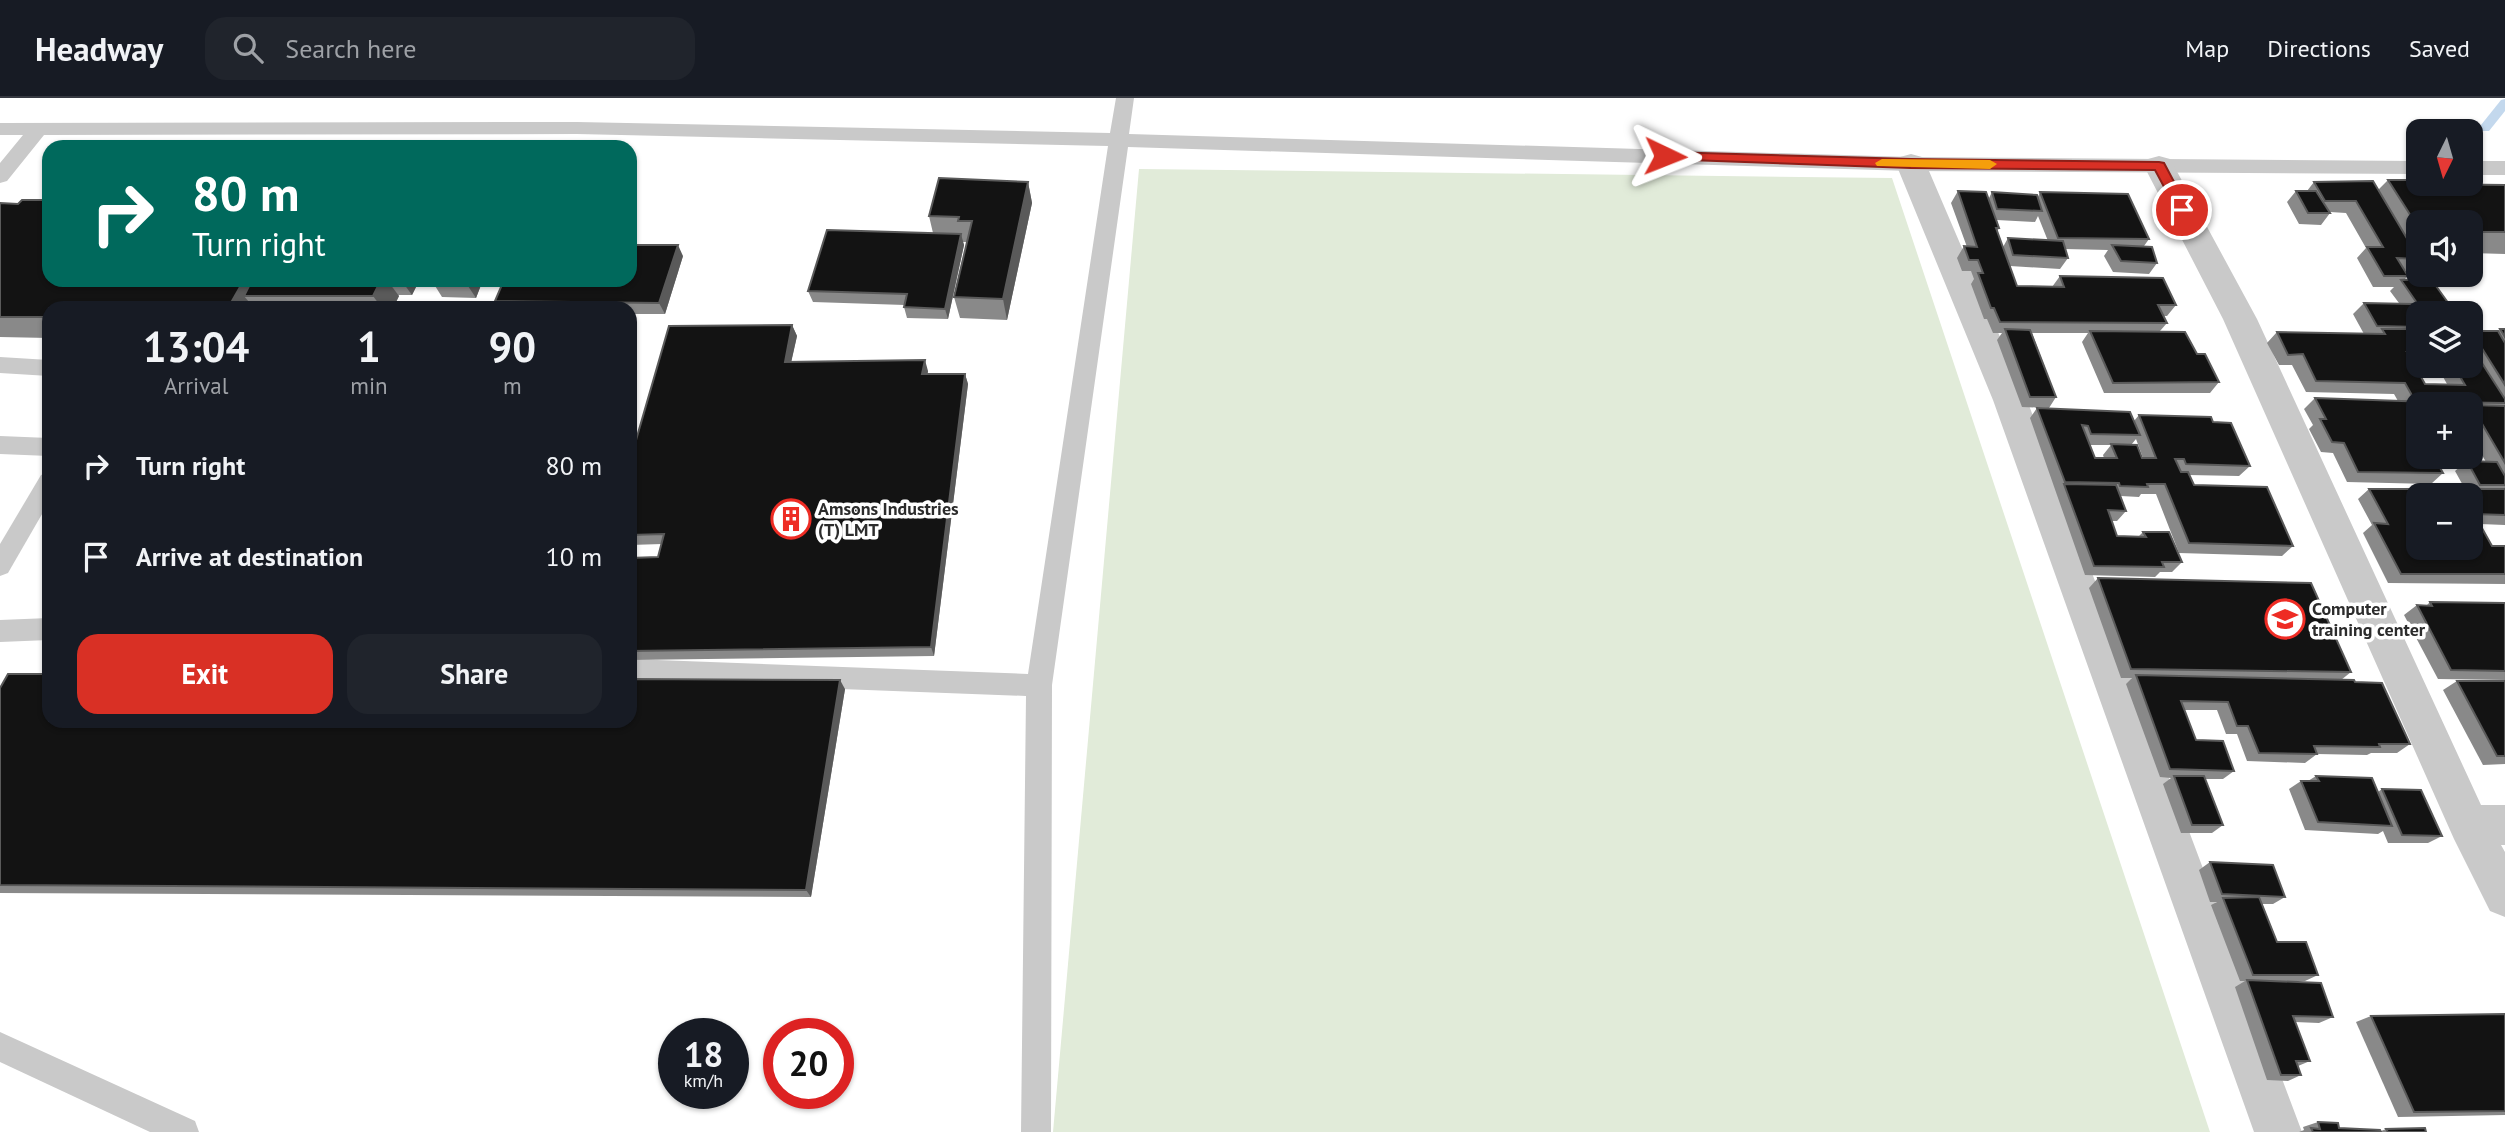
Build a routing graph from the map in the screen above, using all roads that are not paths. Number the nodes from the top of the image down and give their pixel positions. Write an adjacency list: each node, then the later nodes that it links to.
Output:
1 (1125, 98): 4 (lane)
2 (39, 128): 3 (lane); 4 (lane); 10 (lane)
3 (0, 129)
4 (1120, 140): 5 (lane); 20 (lane)
5 (1911, 164): 6 (lane); 26 (street)
6 (2159, 166): 7 (lane); 21 (street)
7 (2406, 168)
8 (2483, 168): 9 (lane)
9 (2505, 168)
10 (0, 176)
11 (0, 365): 12 (lane)
12 (42, 368)
13 (0, 445): 14 (lane)
14 (42, 447)
15 (42, 493): 16 (lane)
16 (0, 566)
17 (42, 629): 18 (lane)
18 (0, 631)
19 (637, 670): 20 (lane)
20 (1039, 685): 25 (lane)
21 (2487, 825): 22 (street)
22 (2505, 896)
23 (0, 1047): 24 (lane)
24 (184, 1132)
25 (1036, 1132)
26 (2277, 1132)

